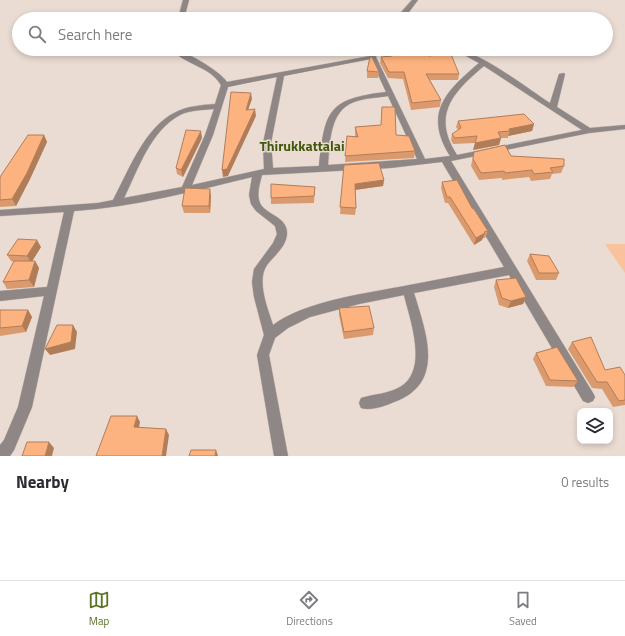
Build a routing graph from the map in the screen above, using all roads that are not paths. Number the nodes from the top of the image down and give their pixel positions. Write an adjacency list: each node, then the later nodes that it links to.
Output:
1 (186, 0): 3 (street)
2 (415, 0): 4 (street)
3 (183, 12)
4 (406, 12)
5 (183, 56): 11 (street)
6 (470, 56): 8 (street)
7 (372, 57): 10 (street); 12 (street)
8 (484, 63): 14 (street); 17 (street)
9 (562, 74): 14 (street)
10 (281, 76): 11 (street); 20 (street)
11 (225, 86): 13 (street)
12 (390, 94): 18 (street); 19 (street)
13 (219, 106): 22 (street); 23 (street)
14 (553, 108): 16 (street)
15 (625, 126): 16 (street)
16 (589, 131): 17 (street)
17 (450, 158): 18 (street); 26 (street)
18 (422, 162): 19 (street)
19 (323, 169): 20 (street)
20 (269, 171): 21 (street)
21 (258, 173): 22 (street); 30 (street)
22 (186, 188): 23 (street)
23 (117, 202): 24 (street)
24 (70, 208): 25 (street); 28 (street)
25 (0, 213)
26 (512, 270): 27 (street); 31 (street)
27 (408, 290): 30 (street); 32 (street)
28 (50, 291): 29 (street); 33 (street)
29 (0, 296)
30 (270, 335): 34 (street)
31 (588, 397)
32 (366, 403)
33 (1, 456)
34 (281, 456)

